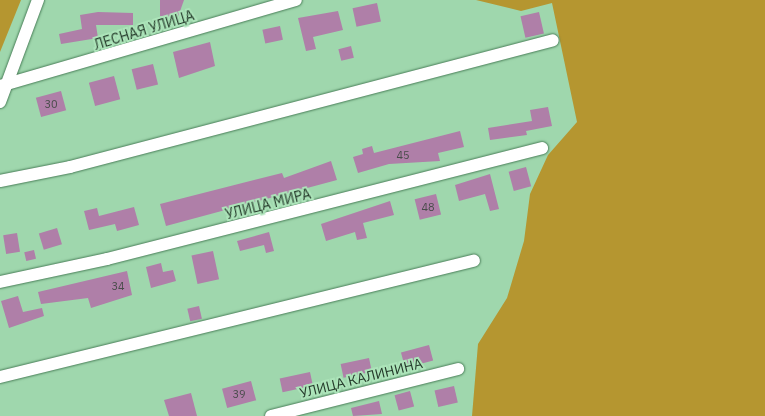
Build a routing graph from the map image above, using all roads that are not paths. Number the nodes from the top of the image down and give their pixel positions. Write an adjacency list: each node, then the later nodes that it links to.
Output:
1 (38, 0): 4 (street)
2 (296, 0): 4 (street, ЛЕСНАЯ УЛИЦА)
3 (553, 40): 7 (street)
4 (2, 86): 5 (street)
5 (0, 102)
6 (542, 148): 9 (street, УЛИЦА МИРА)
7 (0, 181)
8 (474, 261): 11 (street)
9 (0, 282)
10 (458, 369): 12 (street, УЛИЦА КАЛИНИНА)
11 (0, 377)
12 (272, 416)

